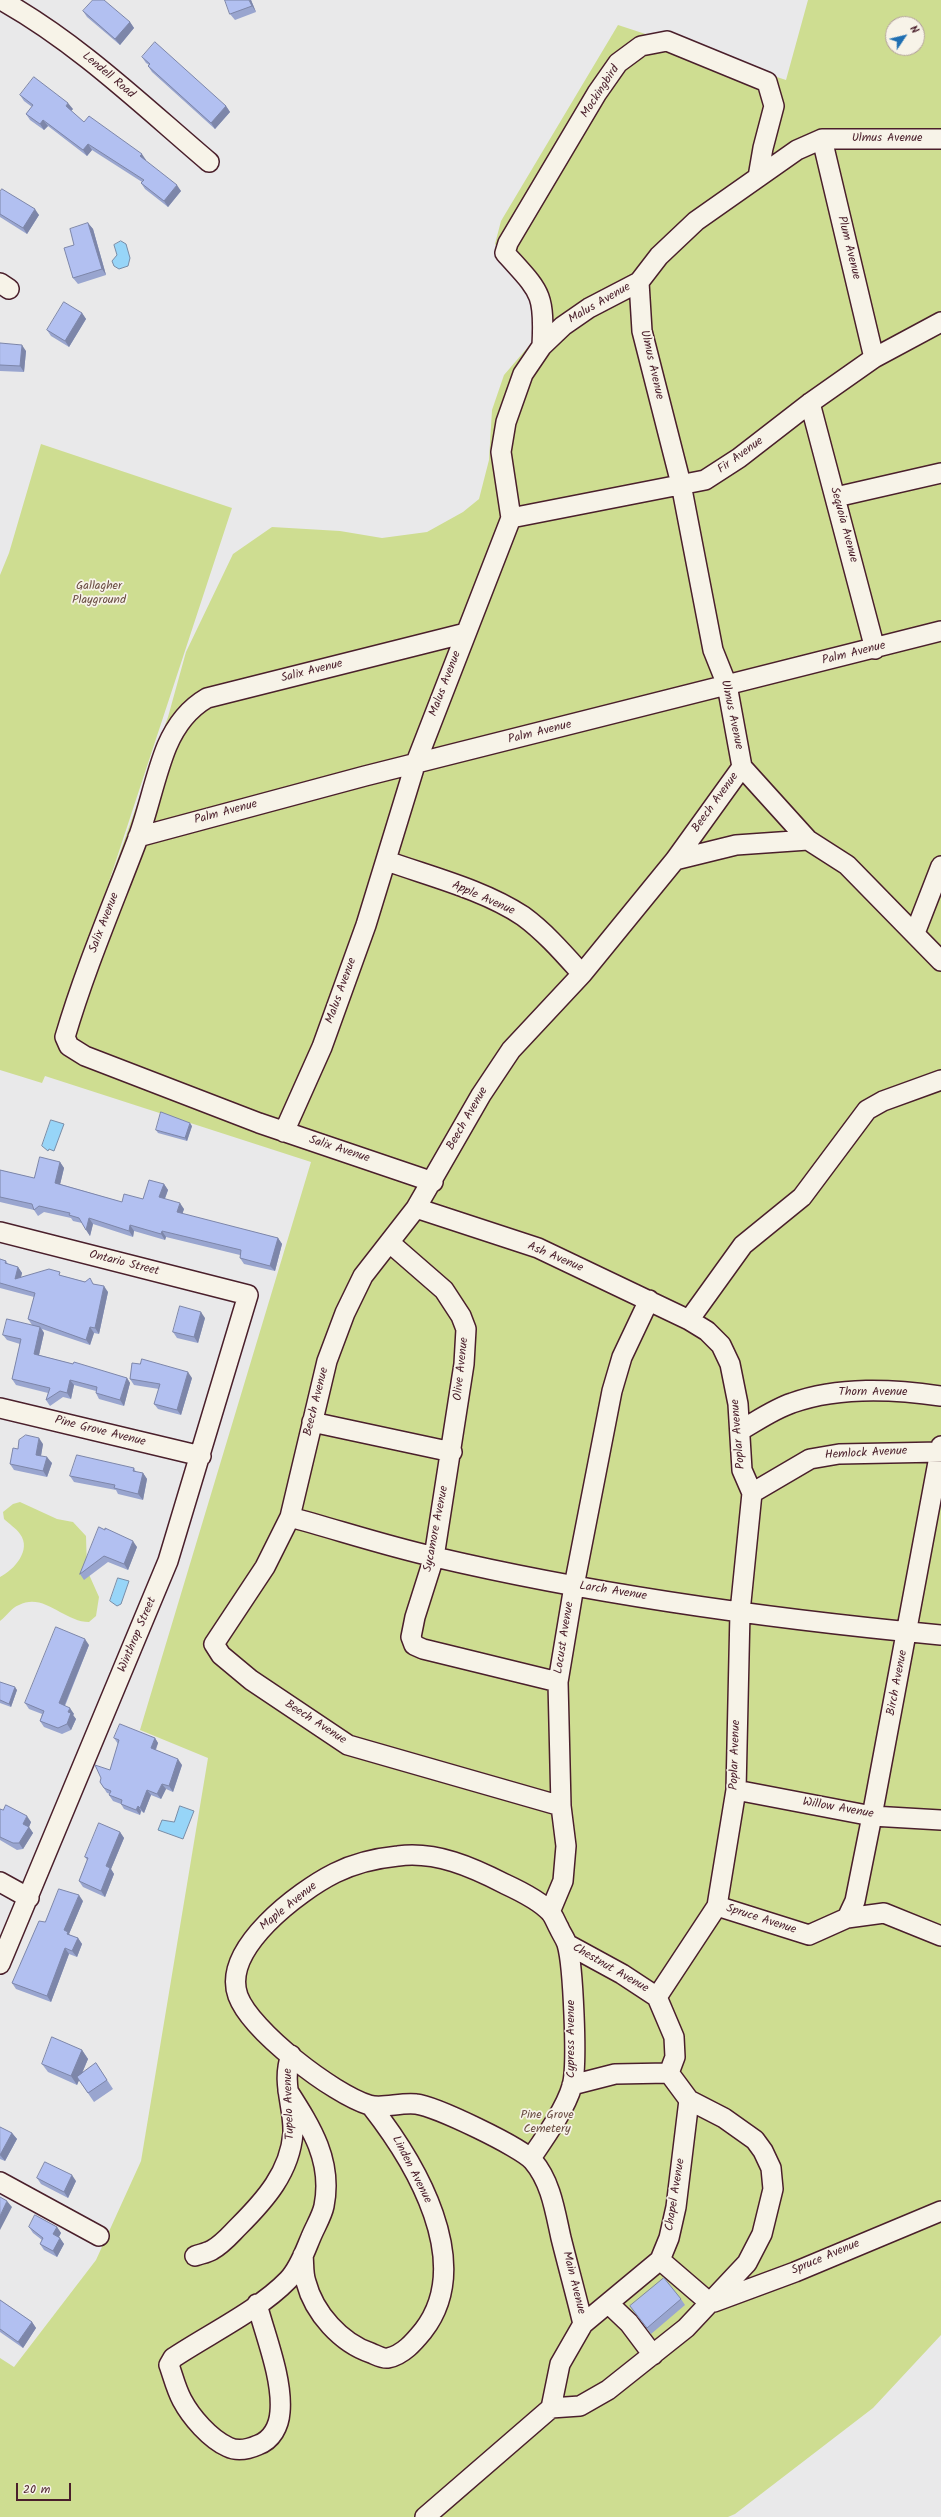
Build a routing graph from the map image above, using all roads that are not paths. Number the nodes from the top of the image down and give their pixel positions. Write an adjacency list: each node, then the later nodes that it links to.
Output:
1 (1, 0): 4 (street, Lendell Road)
2 (822, 139): 3 (street, Ulmus Avenue); 5 (street, Ulmus Avenue); 9 (street, Plum Avenue)
3 (941, 139)
4 (209, 162)
5 (758, 177): 6 (street, Ulmus Avenue); 8 (street, Mockingbird)
6 (639, 282): 8 (street, Malus Avenue); 12 (street, Ulmus Avenue)
7 (941, 322): 9 (street, Fir Avenue)
8 (542, 346): 14 (street, Malus Avenue)
9 (874, 358): 10 (street, Fir Avenue)
10 (810, 403): 12 (street, Fir Avenue); 13 (street, Sequoia Avenue)
11 (941, 473): 13 (street)
12 (680, 484): 14 (street, Fir Avenue); 18 (street, Ulmus Avenue)
13 (836, 497): 17 (street, Sequoia Avenue)
14 (511, 518): 16 (street, Malus Avenue)
15 (941, 631): 17 (street, Palm Avenue)
16 (466, 633): 19 (street, Malus Avenue); 21 (street, Salix Avenue)
17 (875, 648): 18 (street, Palm Avenue)
18 (727, 685): 19 (street, Palm Avenue); 20 (street, Ulmus Avenue)
19 (415, 765): 21 (street, Palm Avenue); 24 (street, Malus Avenue)
20 (742, 768): 22 (street, Beech Avenue); 23 (street, Beech Avenue)
21 (138, 837): 30 (street, Salix Avenue)
22 (808, 840): 23 (street, Beech Avenue); 26 (street, Beech Avenue)
23 (675, 860): 28 (street, Beech Avenue)
24 (387, 861): 28 (street, Apple Avenue); 30 (street, Malus Avenue)
25 (941, 866): 26 (street)
26 (915, 933): 27 (street, Beech Avenue)
27 (941, 961)
28 (582, 974): 31 (street, Beech Avenue)
29 (941, 1080): 37 (street)
30 (284, 1132): 31 (street, Salix Avenue)
31 (433, 1182): 32 (street, Beech Avenue)
32 (416, 1208): 34 (street, Beech Avenue); 36 (street, Ash Avenue)
33 (0, 1232): 35 (street, Ontario Street)
34 (390, 1243): 40 (street, Beech Avenue); 43 (street, Olive Avenue)
35 (248, 1296): 44 (street, Winthrop Street)
36 (649, 1300): 37 (street, Ash Avenue); 49 (street, Locust Avenue)
37 (689, 1320): 41 (street, Poplar Avenue)
38 (941, 1396): 41 (street, Thorn Avenue)
39 (0, 1408): 44 (street, Pine Grove Avenue)
40 (312, 1422): 43 (street); 47 (street, Beech Avenue)
41 (741, 1430): 45 (street, Poplar Avenue)
42 (941, 1450): 45 (street, Hemlock Avenue); 46 (street, Birch Avenue)
43 (452, 1452): 48 (street, Sycamore Avenue)
44 (201, 1456): 59 (street, Winthrop Street)
45 (752, 1493): 50 (street, Poplar Avenue)
46 (935, 1512): 51 (street, Birch Avenue)
47 (290, 1517): 48 (street, Larch Avenue); 55 (street, Beech Avenue)
48 (434, 1557): 49 (street, Larch Avenue); 53 (street, Sycamore Avenue)
49 (574, 1586): 50 (street, Larch Avenue); 53 (street, Locust Avenue)
50 (740, 1612): 51 (street, Larch Avenue); 54 (street, Poplar Avenue)
51 (908, 1632): 52 (street, Larch Avenue); 56 (street, Birch Avenue)
52 (941, 1635)
53 (558, 1682): 55 (street, Locust Avenue)
54 (736, 1790): 56 (street, Willow Avenue); 60 (street, Poplar Avenue)
55 (561, 1806): 61 (street, Locust Avenue)
56 (872, 1816): 57 (street, Willow Avenue); 62 (street, Birch Avenue)
57 (941, 1820)
58 (0, 1882): 59 (street)
59 (29, 1898): 65 (street, Winthrop Street)
60 (717, 1906): 62 (street, Spruce Avenue); 66 (street, Poplar Avenue)
61 (550, 1912): 64 (street, Cypress Avenue); 67 (street, Maple Avenue)
62 (847, 1918): 63 (street, Spruce Avenue)
63 (941, 1936)
64 (567, 1944): 66 (street, Chestnut Avenue); 69 (street, Cypress Avenue)
65 (0, 1964)
66 (657, 1997): 68 (street, Chestnut Avenue)
67 (291, 2055): 70 (street, Tupelo Avenue); 72 (street, Maple Avenue)
68 (669, 2073): 69 (street); 71 (street)
69 (572, 2085): 73 (street, Cypress Avenue)
70 (288, 2091): 77 (street); 78 (street, Tupelo Avenue)
71 (689, 2100): 79 (street, Chapel Avenue); 80 (street)
72 (371, 2106): 73 (street); 77 (street, Linden Avenue)
73 (531, 2158): 83 (street, Main Avenue)
74 (0, 2182): 76 (street)
75 (941, 2211): 80 (street, Spruce Avenue)
76 (99, 2236)
77 (304, 2255): 81 (street)
78 (195, 2256)
79 (660, 2260): 80 (street); 82 (street, Chapel Avenue)
80 (710, 2303): 84 (street)
81 (257, 2304): 81 (street)
82 (609, 2304): 83 (street, Chapel Avenue); 84 (street)
83 (583, 2324): 85 (street, Main Avenue)
84 (653, 2355): 85 (street)
85 (551, 2408): 86 (street)
86 (425, 2517)

